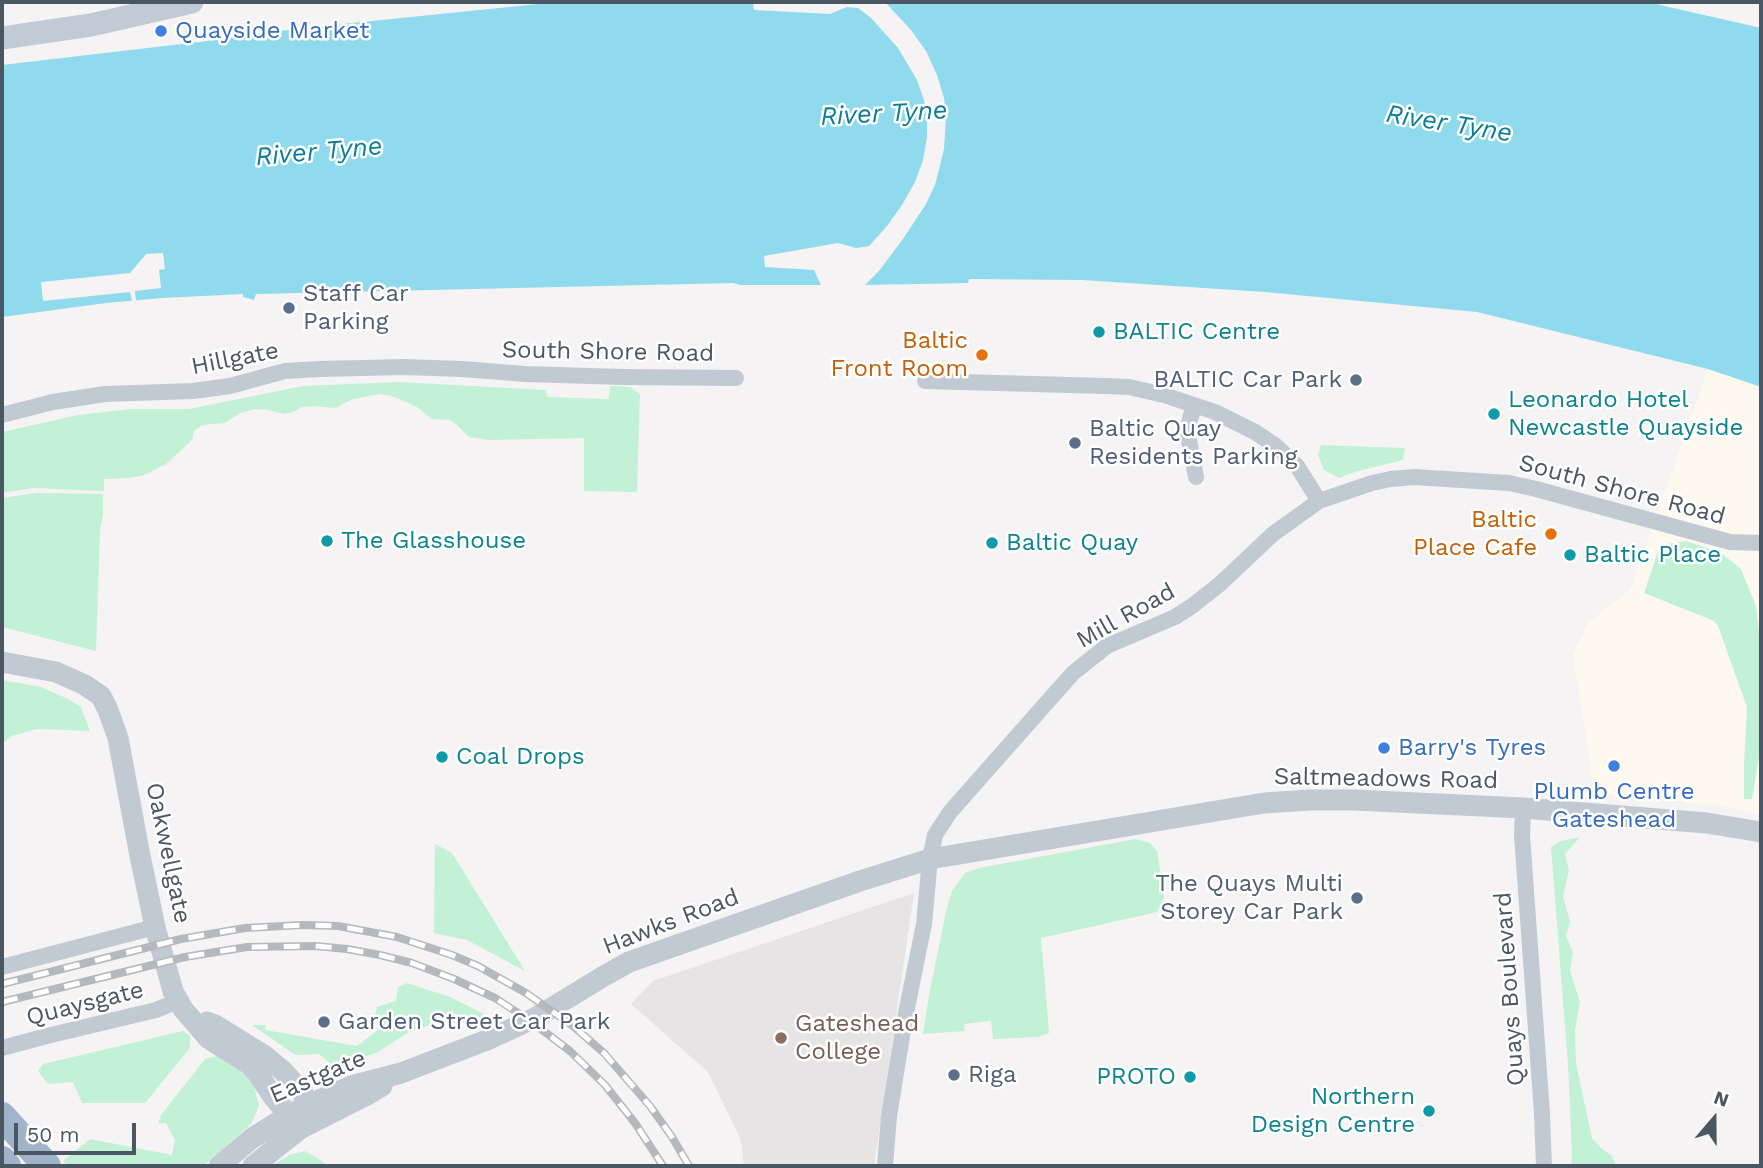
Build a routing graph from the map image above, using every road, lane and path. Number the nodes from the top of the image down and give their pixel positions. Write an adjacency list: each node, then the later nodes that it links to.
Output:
1 (192, 2): 2 (main road)
2 (2, 38)
3 (480, 370): 4 (street, South Shore Road); 7 (street, Hillgate)
4 (736, 377)
5 (925, 380): 6 (street)
6 (1194, 405): 8 (street); 9 (street)
7 (2, 415)
8 (1196, 477)
9 (1319, 500): 10 (street, South Shore Road); 14 (street, Mill Road)
10 (1761, 543)
11 (2, 662): 17 (street, Oakwellgate)
12 (1523, 808): 13 (street, Saltmeadows Road); 14 (street, Saltmeadows Road); 33 (street, Quays Boulevard)
13 (1761, 832)
14 (930, 859): 15 (street, Hawks Road); 16 (street, Mill Road)
15 (895, 870): 16 (street); 21 (street, Hawks Road)
16 (926, 896): 32 (street, Mill Road)
17 (155, 927): 18 (street); 19 (street, Oakwellgate)
18 (2, 967)
19 (185, 1009): 20 (street, Quaysgate); 22 (street, Oakwellgate); 23 (street)
20 (2, 1048)
21 (401, 1073): 23 (street, Eastgate)
22 (264, 1083): 25 (street, Oakwellgate); 26 (street)
23 (315, 1111): 25 (street, Eastgate)
24 (2, 1116): 29 (highway)
25 (295, 1122): 26 (street, Eastgate); 31 (street, Eastgate)
26 (251, 1139): 30 (street, Eastgate)
27 (2, 1160): 28 (highway)
28 (7, 1166)
29 (47, 1166)
30 (219, 1166)
31 (253, 1166)
32 (885, 1166)
33 (1544, 1166)

